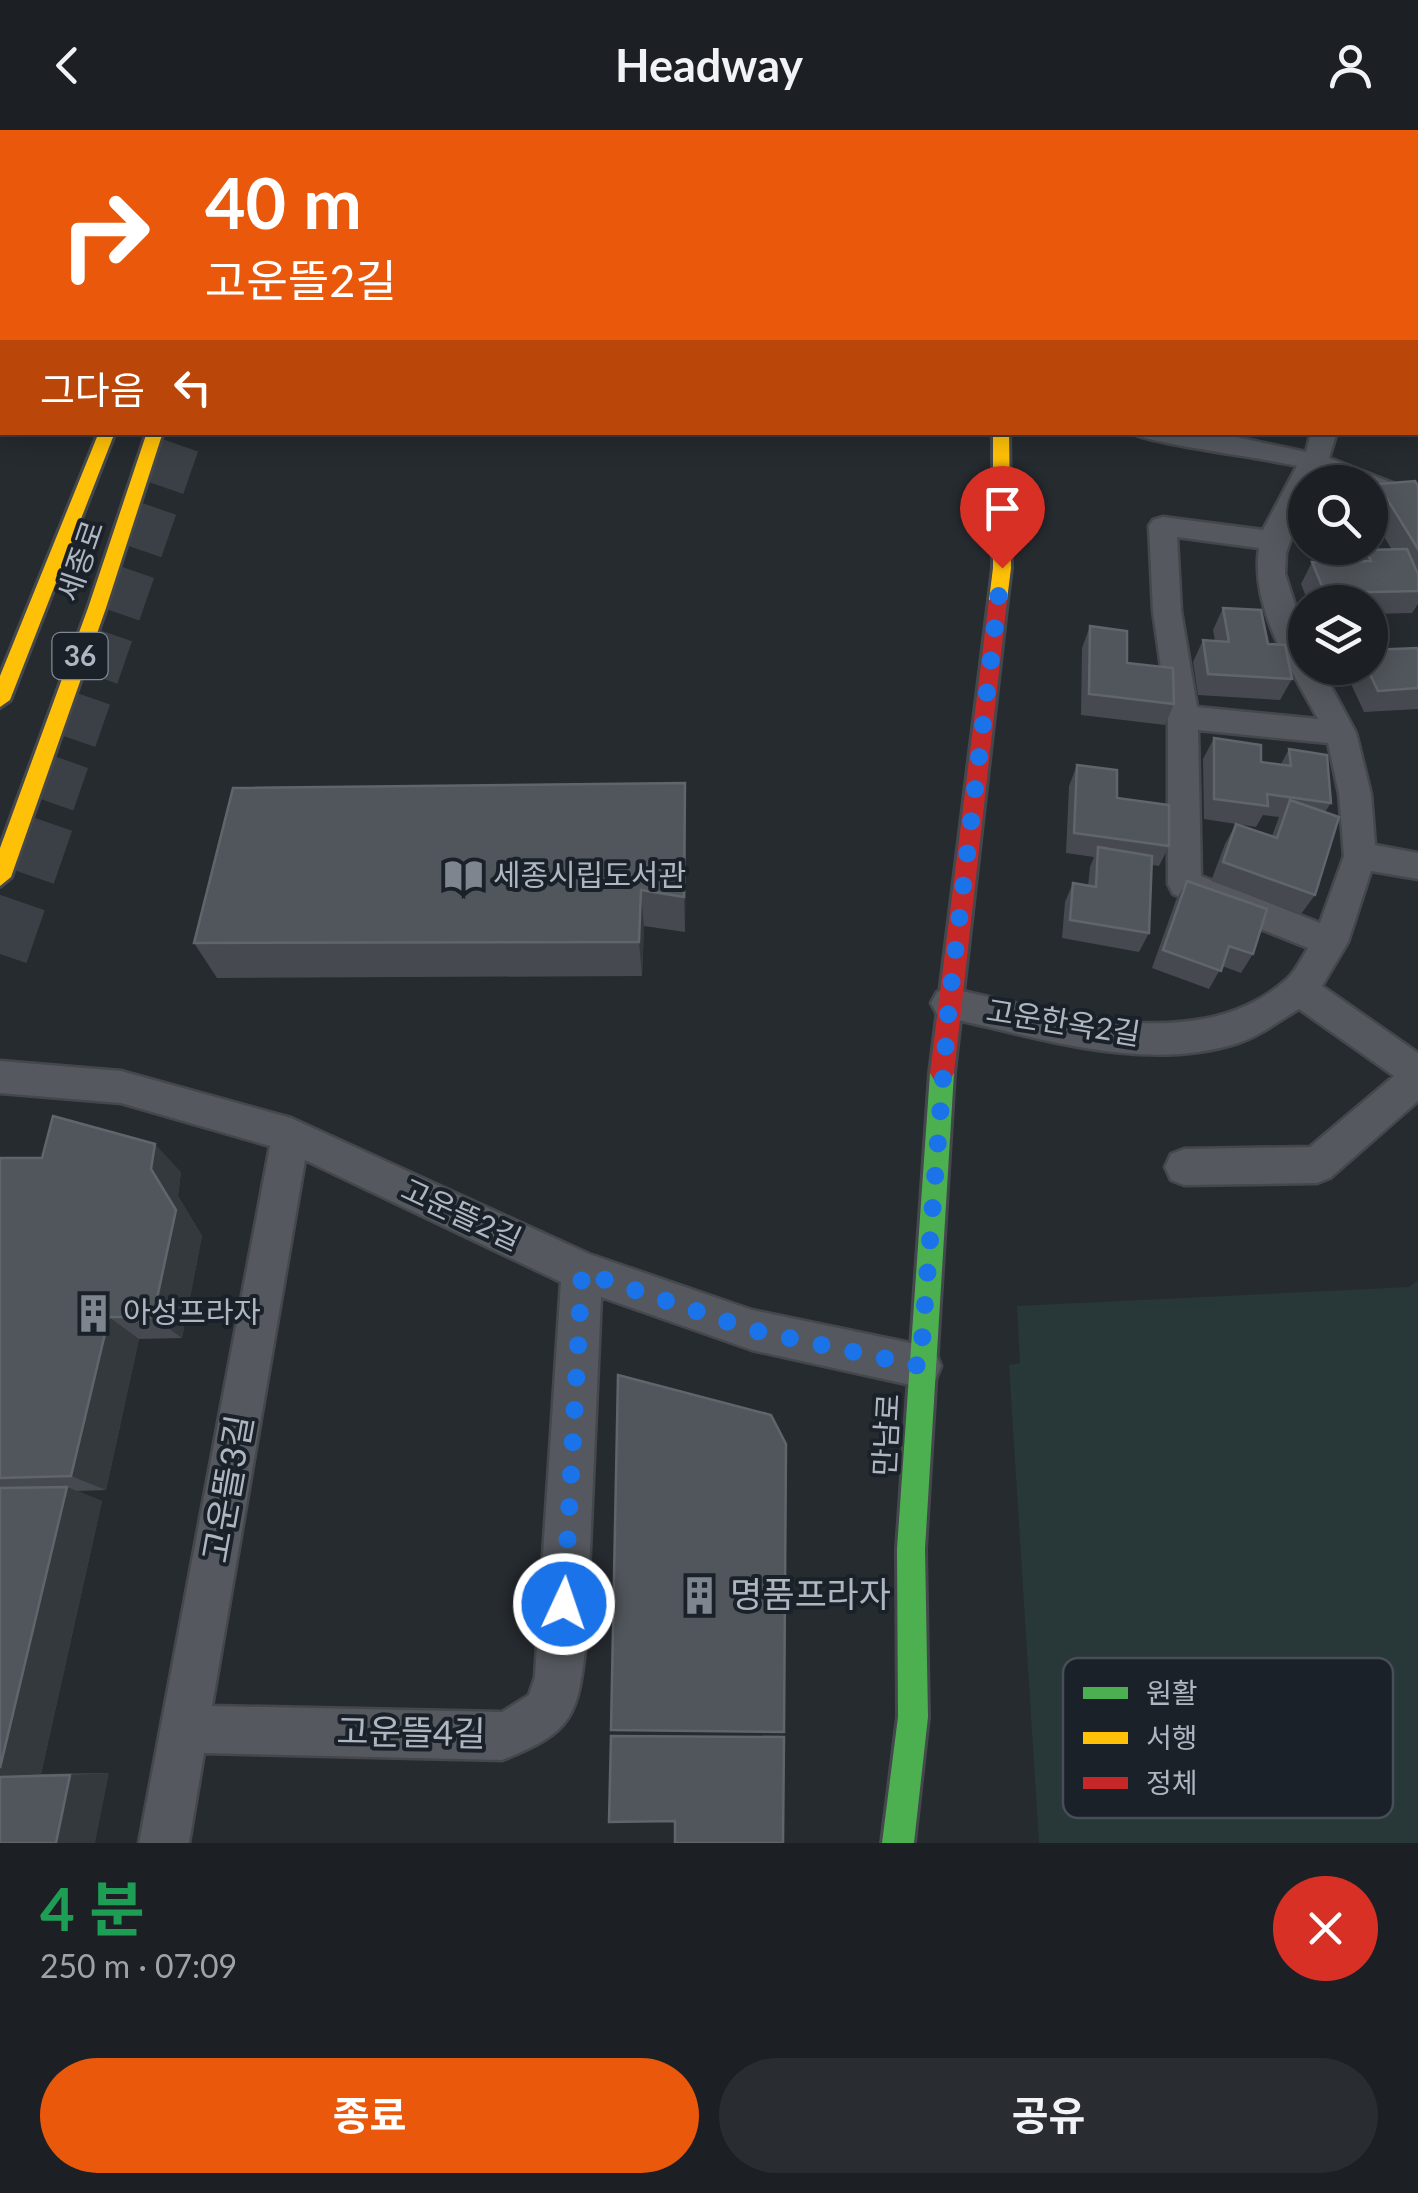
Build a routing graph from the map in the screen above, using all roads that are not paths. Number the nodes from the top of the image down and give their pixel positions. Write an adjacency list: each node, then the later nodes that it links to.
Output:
1 (106, 435): 11 (street, 세종로 / 36)
2 (154, 435): 16 (street, 세종로 / 36)
3 (1001, 435): 19 (street, 만남로)
4 (1165, 435): 6 (street)
5 (1323, 435): 6 (street, 고운한옥2길)
6 (1315, 462): 7 (street); 8 (street, 고운한옥2길)
7 (1418, 504)
8 (1274, 541): 9 (street, 고운한옥2길); 12 (street)
9 (1288, 631)
10 (1316, 685): 13 (street, 고운한옥2길)
11 (0, 700)
12 (1183, 717): 13 (street); 17 (street)
13 (1341, 733): 14 (street, 고운한옥2길)
14 (1360, 856): 15 (street); 17 (street, 고운한옥2길)
15 (1418, 866)
16 (0, 878)
17 (1330, 942): 18 (street, 고운한옥2길)
18 (1300, 990): 19 (street, 고운한옥2길); 20 (street)
19 (949, 1003): 25 (street, 만남로)
20 (1418, 1076): 23 (street)
21 (0, 1077): 22 (street, 고운뜰2길)
22 (291, 1135): 24 (street, 고운뜰2길); 26 (street, 고운뜰3길)
23 (1184, 1167)
24 (582, 1272): 25 (street, 고운뜰2길); 26 (street, 고운뜰4길)
25 (920, 1366): 28 (street, 만남로)
26 (185, 1729): 27 (street, 고운뜰3길)
27 (164, 1843)
28 (898, 1843)

